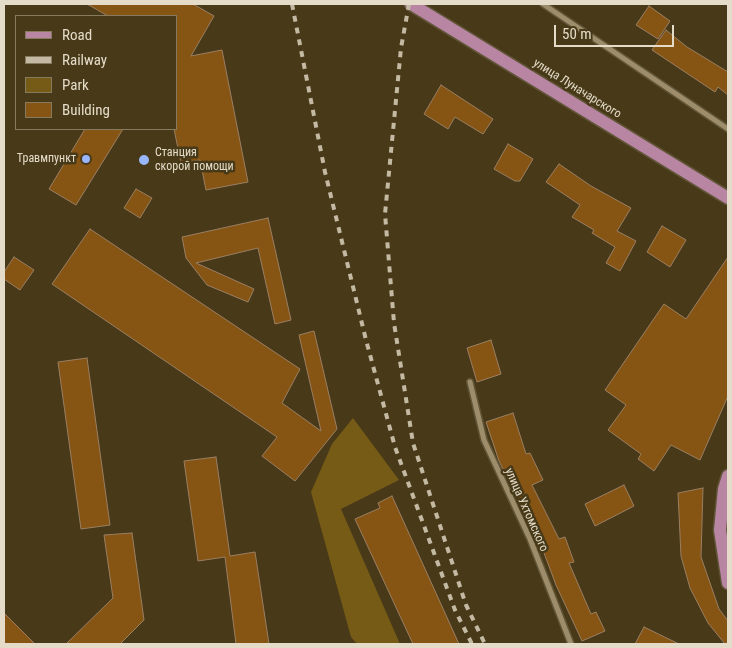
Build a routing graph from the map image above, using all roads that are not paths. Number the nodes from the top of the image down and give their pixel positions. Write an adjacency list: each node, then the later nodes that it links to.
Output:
1 (412, 4): 4 (main road, улица Луначарского)
2 (543, 4): 3 (street)
3 (728, 129)
4 (728, 198)
5 (470, 382): 8 (street, улица Ухтомского)
6 (728, 476): 7 (main road)
7 (728, 583)
8 (571, 644)

